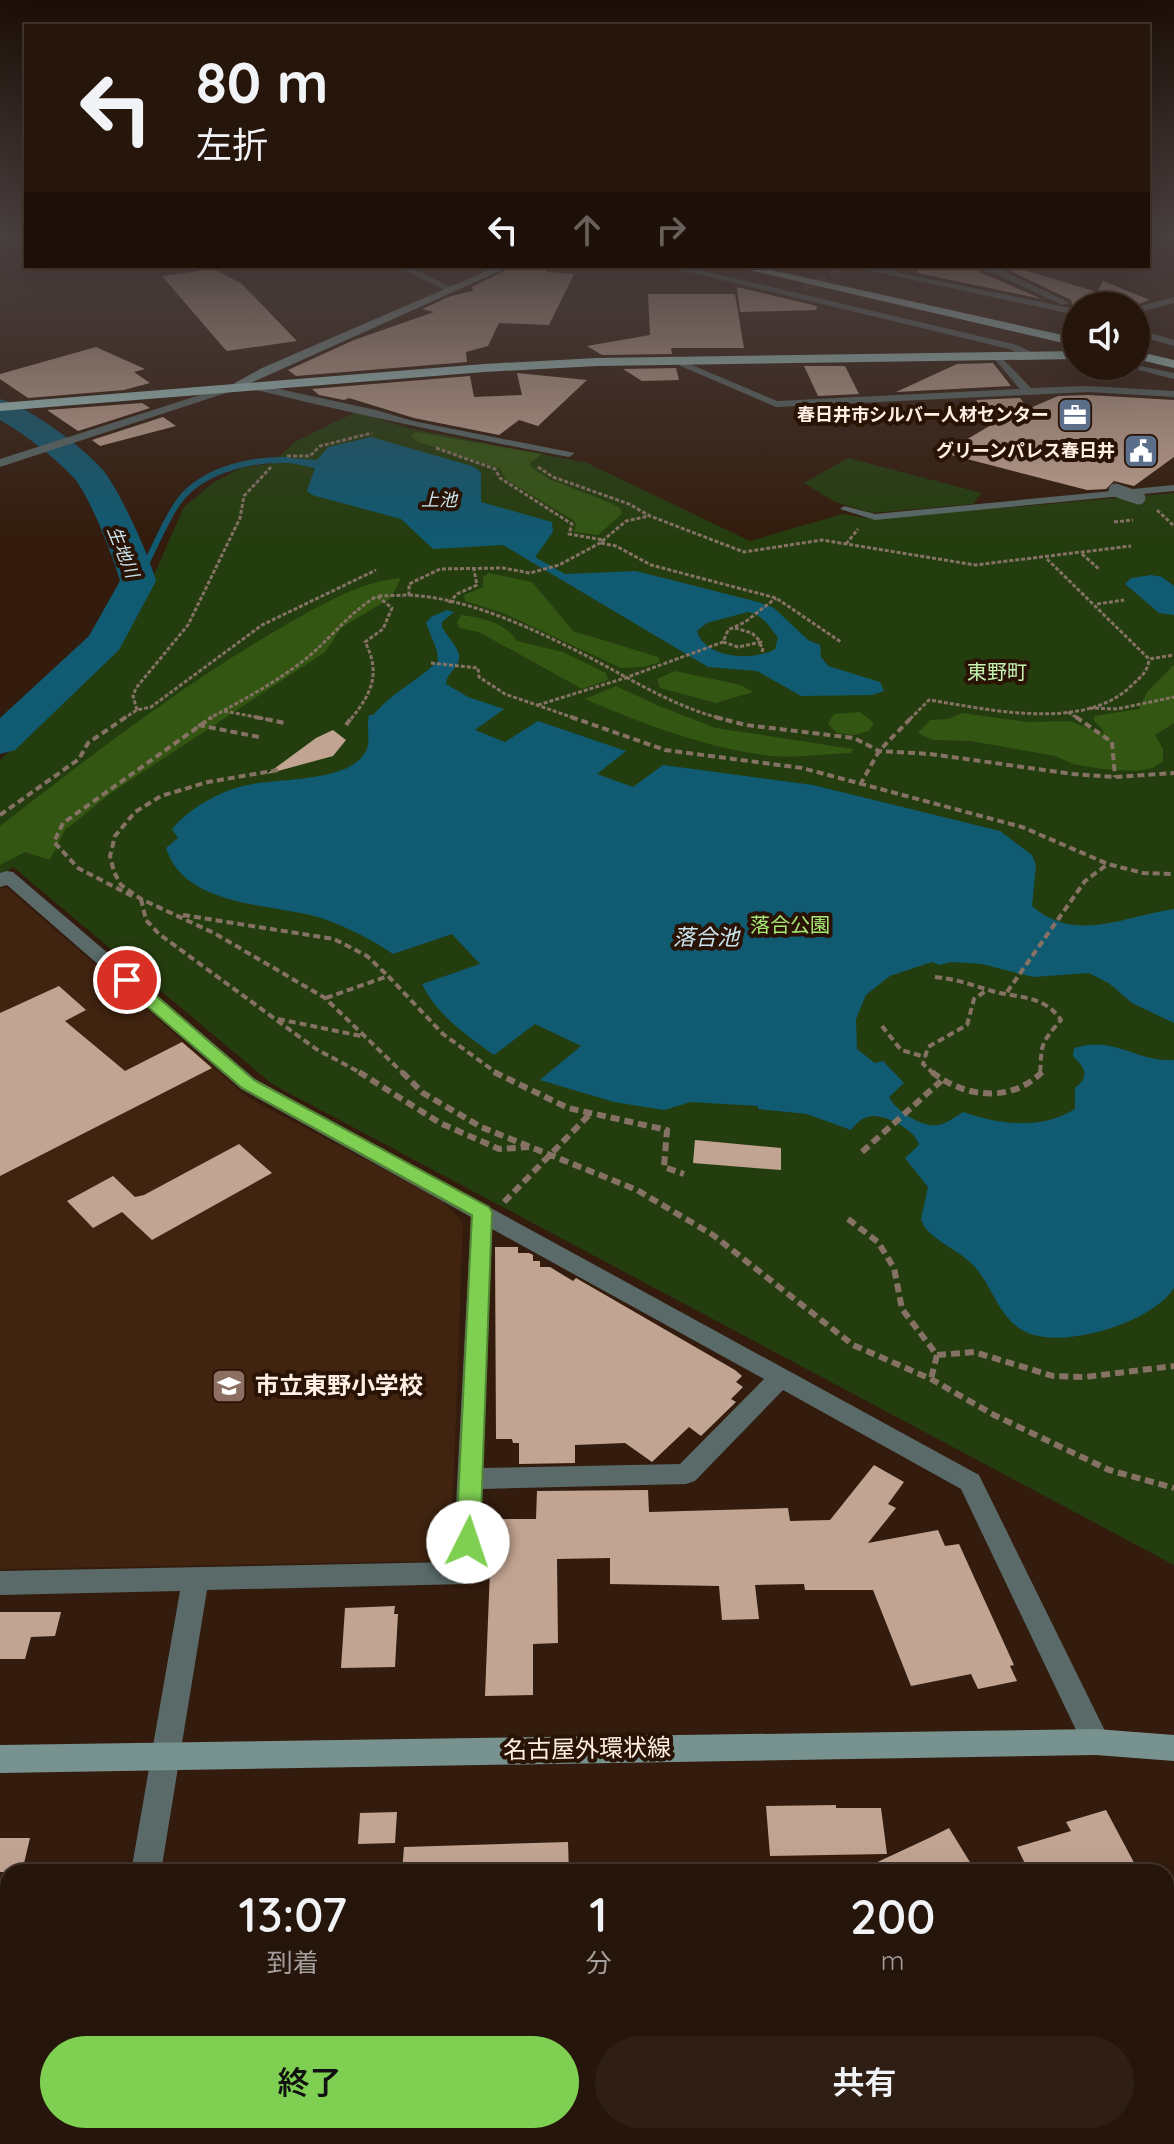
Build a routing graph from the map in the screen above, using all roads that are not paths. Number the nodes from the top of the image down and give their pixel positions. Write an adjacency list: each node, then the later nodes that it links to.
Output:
1 (340, 338): 15 (street)
2 (976, 338): 6 (street)
3 (1150, 346): 4 (highway)
4 (1174, 352): 5 (highway)
5 (1150, 354)
6 (1032, 355): 7 (highway); 8 (highway)
7 (1062, 355)
8 (997, 356): 10 (highway); 16 (street)
9 (1150, 358): 11 (highway)
10 (674, 361): 14 (highway); 16 (street)
11 (1174, 364)
12 (1150, 371): 13 (street)
13 (1174, 376)
14 (252, 386): 15 (highway); 19 (street)
15 (231, 388): 18 (highway); 20 (street)
16 (1028, 392): 17 (street)
17 (1174, 394)
18 (0, 407)
19 (569, 453)
20 (0, 463)
21 (1174, 488): 24 (lane)
22 (1115, 490): 23 (street, bridge)
23 (1139, 498)
24 (844, 509)
25 (0, 882): 26 (street)
26 (485, 1214): 27 (street); 28 (street)
27 (780, 1378): 28 (street); 31 (street)
28 (472, 1479): 29 (street)
29 (195, 1579): 30 (street); 33 (street)
30 (0, 1583)
31 (1096, 1742): 32 (street, 名古屋外環状線); 33 (street, 名古屋外環状線)
32 (1174, 1748)
33 (165, 1756): 34 (street, 名古屋外環状線); 35 (street)
34 (0, 1759)
35 (147, 1864)

